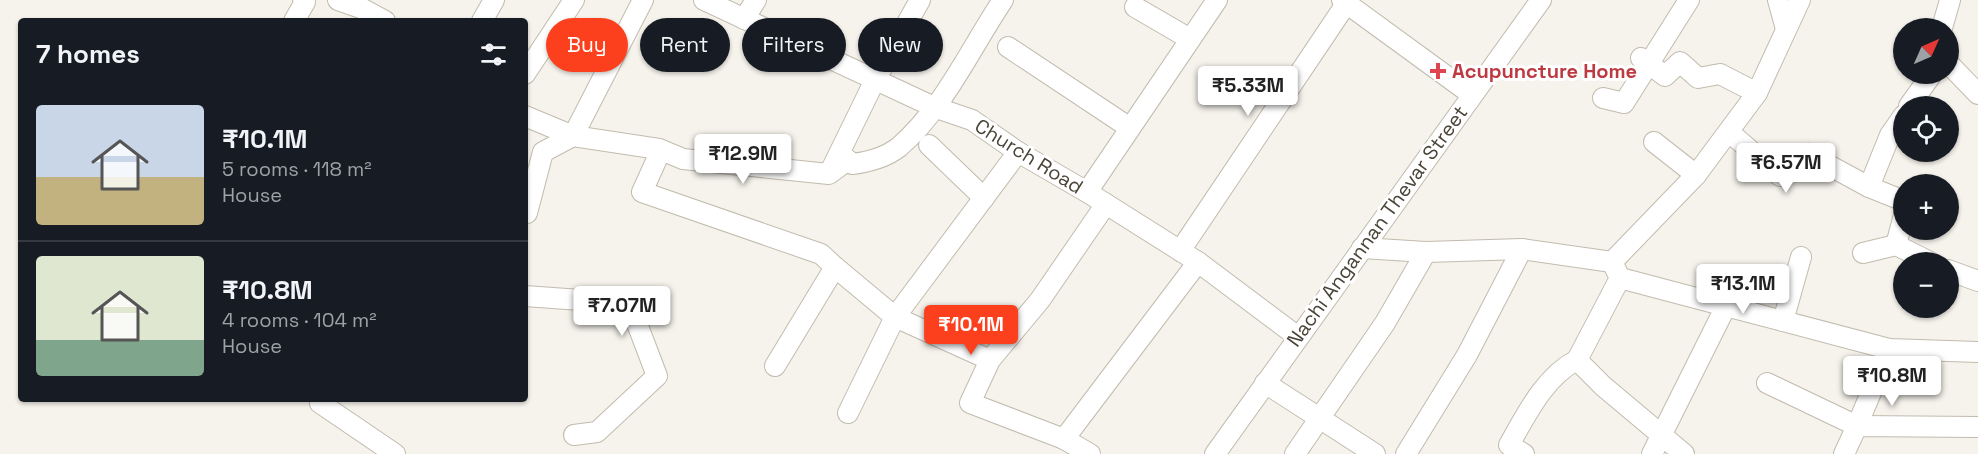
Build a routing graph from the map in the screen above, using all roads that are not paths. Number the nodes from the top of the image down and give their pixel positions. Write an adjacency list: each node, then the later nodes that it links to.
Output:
1 (338, 0): 19 (street)
2 (494, 0): 20 (street)
3 (574, 0): 29 (street)
4 (643, 0): 41 (street)
5 (705, 0): 21 (street, Church Road)
6 (756, 0): 22 (street)
7 (920, 0): 31 (street)
8 (1003, 0): 36 (street)
9 (1217, 0): 25 (street)
10 (1541, 0): 33 (street, Nachi Angannan Thevar Street)
11 (1689, 0): 27 (street)
12 (1778, 0): 24 (street)
13 (1800, 0): 24 (street)
14 (1950, 0): 23 (street)
15 (307, 1): 18 (street)
16 (1133, 2): 25 (street)
17 (1344, 2): 33 (street); 58 (street)
18 (296, 18)
19 (379, 18)
20 (484, 18)
21 (742, 18)
22 (745, 18)
23 (1945, 18)
24 (1786, 29): 32 (street)
25 (1190, 39): 38 (street)
26 (1008, 47): 38 (street)
27 (1645, 62): 32 (street); 35 (street)
28 (846, 66): 31 (street, Church Road)
29 (528, 69)
30 (1959, 74): 34 (street)
31 (876, 80): 36 (street, Church Road); 46 (street)
32 (1757, 93): 40 (street)
33 (1471, 94): 56 (street, Nachi Angannan Thevar Street)
34 (1978, 94)
35 (1603, 98)
36 (934, 107): 45 (street, Church Road); 46 (street)
37 (528, 117): 41 (street)
38 (1130, 128): 49 (street)
39 (1893, 131): 48 (street)
40 (1728, 132): 47 (street); 48 (street)
41 (573, 136): 44 (street); 53 (street)
42 (1654, 142): 47 (street)
43 (929, 145): 51 (street)
44 (661, 150): 46 (street); 64 (street)
45 (1018, 152): 49 (street, Church Road); 51 (street)
46 (829, 174)
47 (1696, 175): 65 (street)
48 (1869, 187): 50 (street)
49 (1087, 192): 52 (street, Church Road)
50 (1893, 197)
51 (984, 198): 70 (street)
52 (1106, 204): 58 (street, Church Road); 75 (street)
53 (528, 209)
54 (1897, 240): 55 (street)
55 (1896, 244): 60 (street); 61 (street)
56 (1362, 248): 59 (street); 72 (street, Nachi Angannan Thevar Street)
57 (1522, 249): 59 (street); 65 (street); 93 (street)
58 (1180, 251): 63 (street, Church Road)
59 (1426, 252): 82 (street)
60 (1911, 252)
61 (1863, 253)
62 (1801, 257): 71 (street)
63 (1198, 262): 72 (street, Church Road); 87 (street)
64 (835, 267): 70 (street); 77 (street)
65 (1616, 270): 69 (street); 76 (street)
66 (1959, 274): 67 (street)
67 (1978, 281)
68 (528, 296): 85 (street)
69 (1726, 306): 71 (street); 86 (street)
70 (895, 317): 75 (street); 81 (street)
71 (1783, 321): 73 (street)
72 (1298, 337): 78 (street, Nachi Angannan Thevar Street)
73 (1889, 349): 74 (street); 83 (street)
74 (1978, 352)
75 (990, 360): 87 (street)
76 (1577, 360): 86 (street); 94 (street)
77 (776, 366)
78 (1265, 383): 82 (street); 90 (street, Nachi Angannan Thevar Street)
79 (1767, 383): 83 (street)
80 (320, 402): 88 (street)
81 (848, 412)
82 (1320, 418): 91 (street); 92 (street)
83 (1857, 426): 84 (street); 97 (street)
84 (1978, 427)
85 (574, 435)
86 (1662, 435): 95 (street); 96 (street)
87 (1064, 439): 89 (street)
88 (395, 454)
89 (1090, 454)
90 (1215, 454)
91 (1295, 454)
92 (1375, 454)
93 (1406, 454)
94 (1524, 454)
95 (1652, 454)
96 (1684, 454)
97 (1844, 454)

